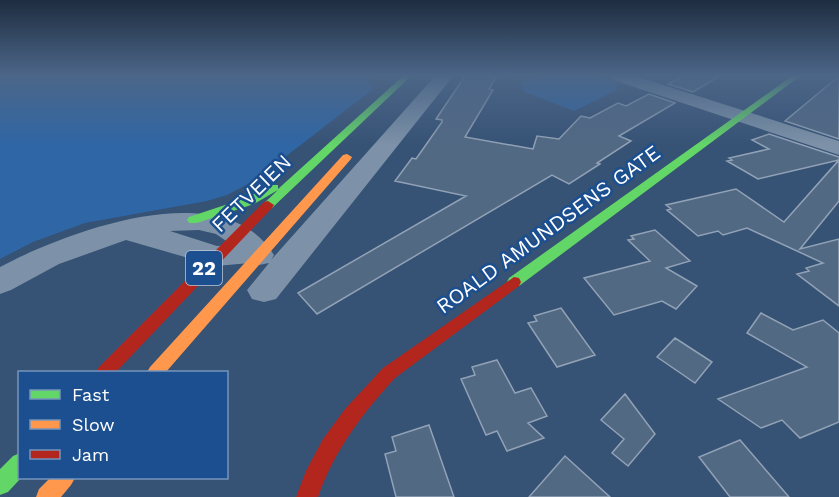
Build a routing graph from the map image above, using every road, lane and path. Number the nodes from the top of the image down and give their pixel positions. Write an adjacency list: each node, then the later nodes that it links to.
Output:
1 (382, 99): 10 (main road, FETVEIEN / 22)
2 (399, 99): 7 (main road)
3 (424, 99): 16 (street)
4 (690, 99): 6 (street)
5 (762, 99): 6 (main road, ROALD AMUNDSENS GATE)
6 (739, 115): 9 (street); 23 (main road, ROALD AMUNDSENS GATE)
7 (381, 119)
8 (358, 144): 13 (main road, FETVEIEN / 22)
9 (839, 148)
10 (306, 168): 11 (main road); 13 (main road, FETVEIEN / 22)
11 (193, 220): 12 (street); 13 (street)
12 (125, 232): 14 (street); 15 (street)
13 (249, 244): 14 (street); 18 (main road, FETVEIEN / 22)
14 (216, 256): 17 (main road, FETVEIEN / 22)
15 (0, 282)
16 (264, 290)
17 (106, 371)
18 (157, 371)
19 (18, 465): 21 (main road)
20 (62, 479): 22 (main road)
21 (0, 484)
22 (47, 497)
23 (307, 497)

